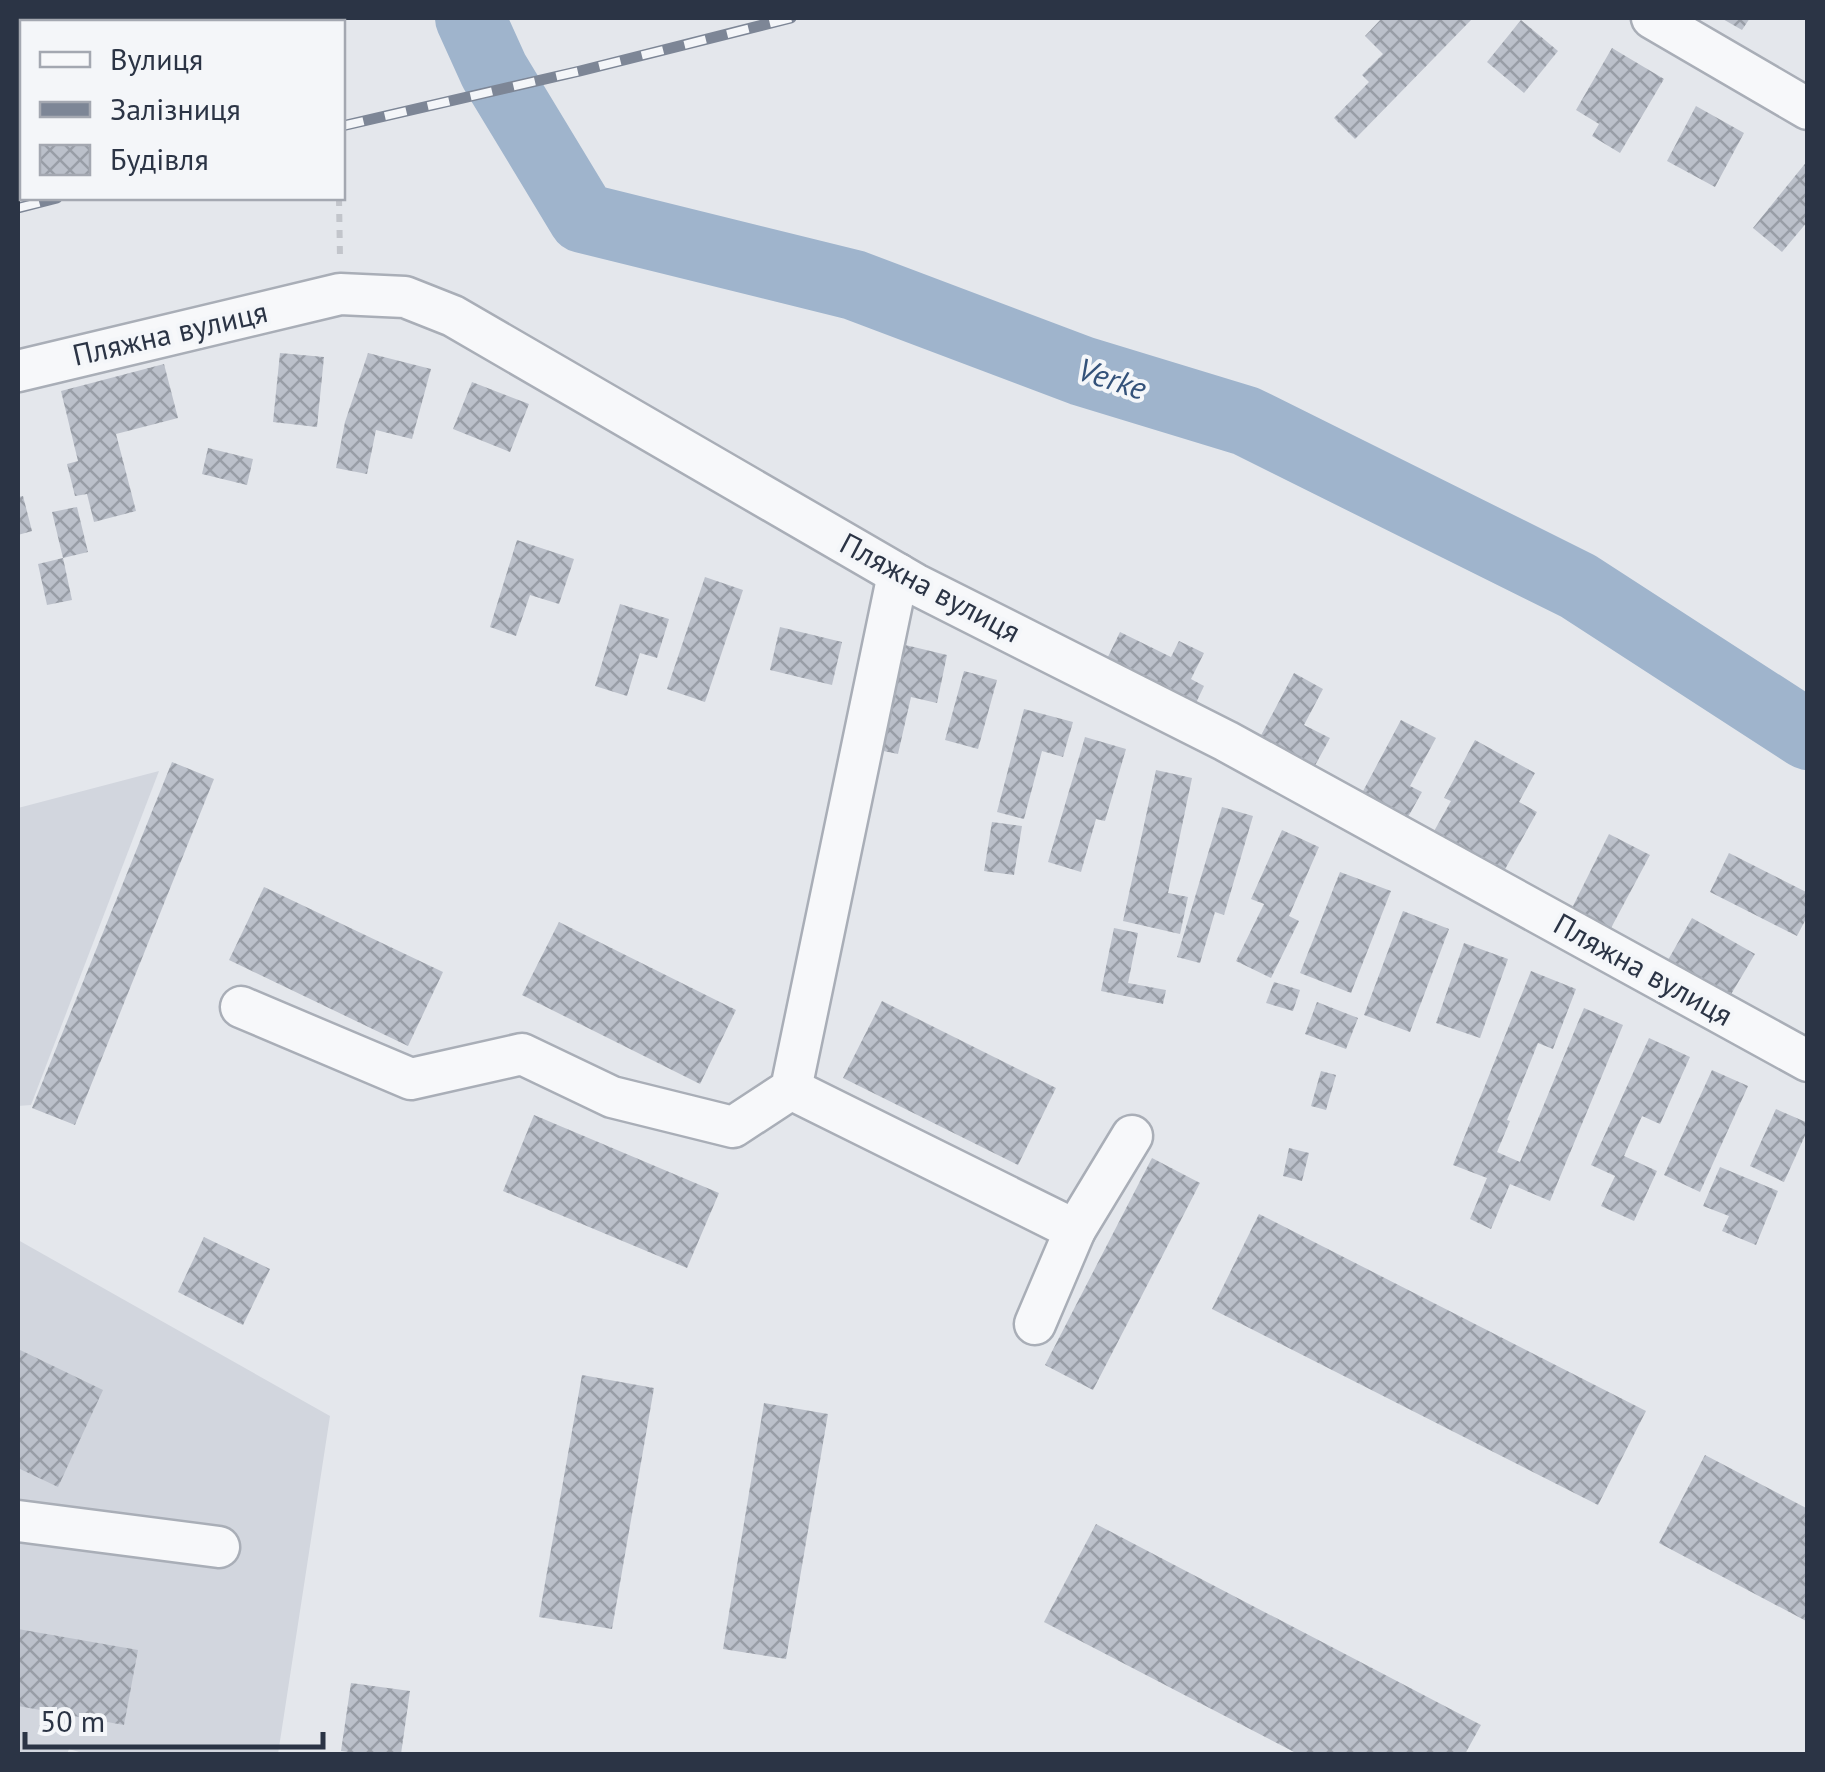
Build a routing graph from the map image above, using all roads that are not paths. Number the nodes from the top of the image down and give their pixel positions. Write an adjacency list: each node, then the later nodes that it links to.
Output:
1 (1652, 18): 2 (street)
2 (1808, 109)
3 (18, 371): 4 (street, Пляжна вулиця)
4 (898, 574): 6 (street, Пляжна вулиця); 7 (street)
5 (242, 1007): 7 (street)
6 (1808, 1060)
7 (790, 1089): 9 (street)
8 (1132, 1136): 9 (street)
9 (1075, 1230): 10 (street)
10 (1035, 1324)
11 (18, 1521): 12 (street)
12 (218, 1547)

